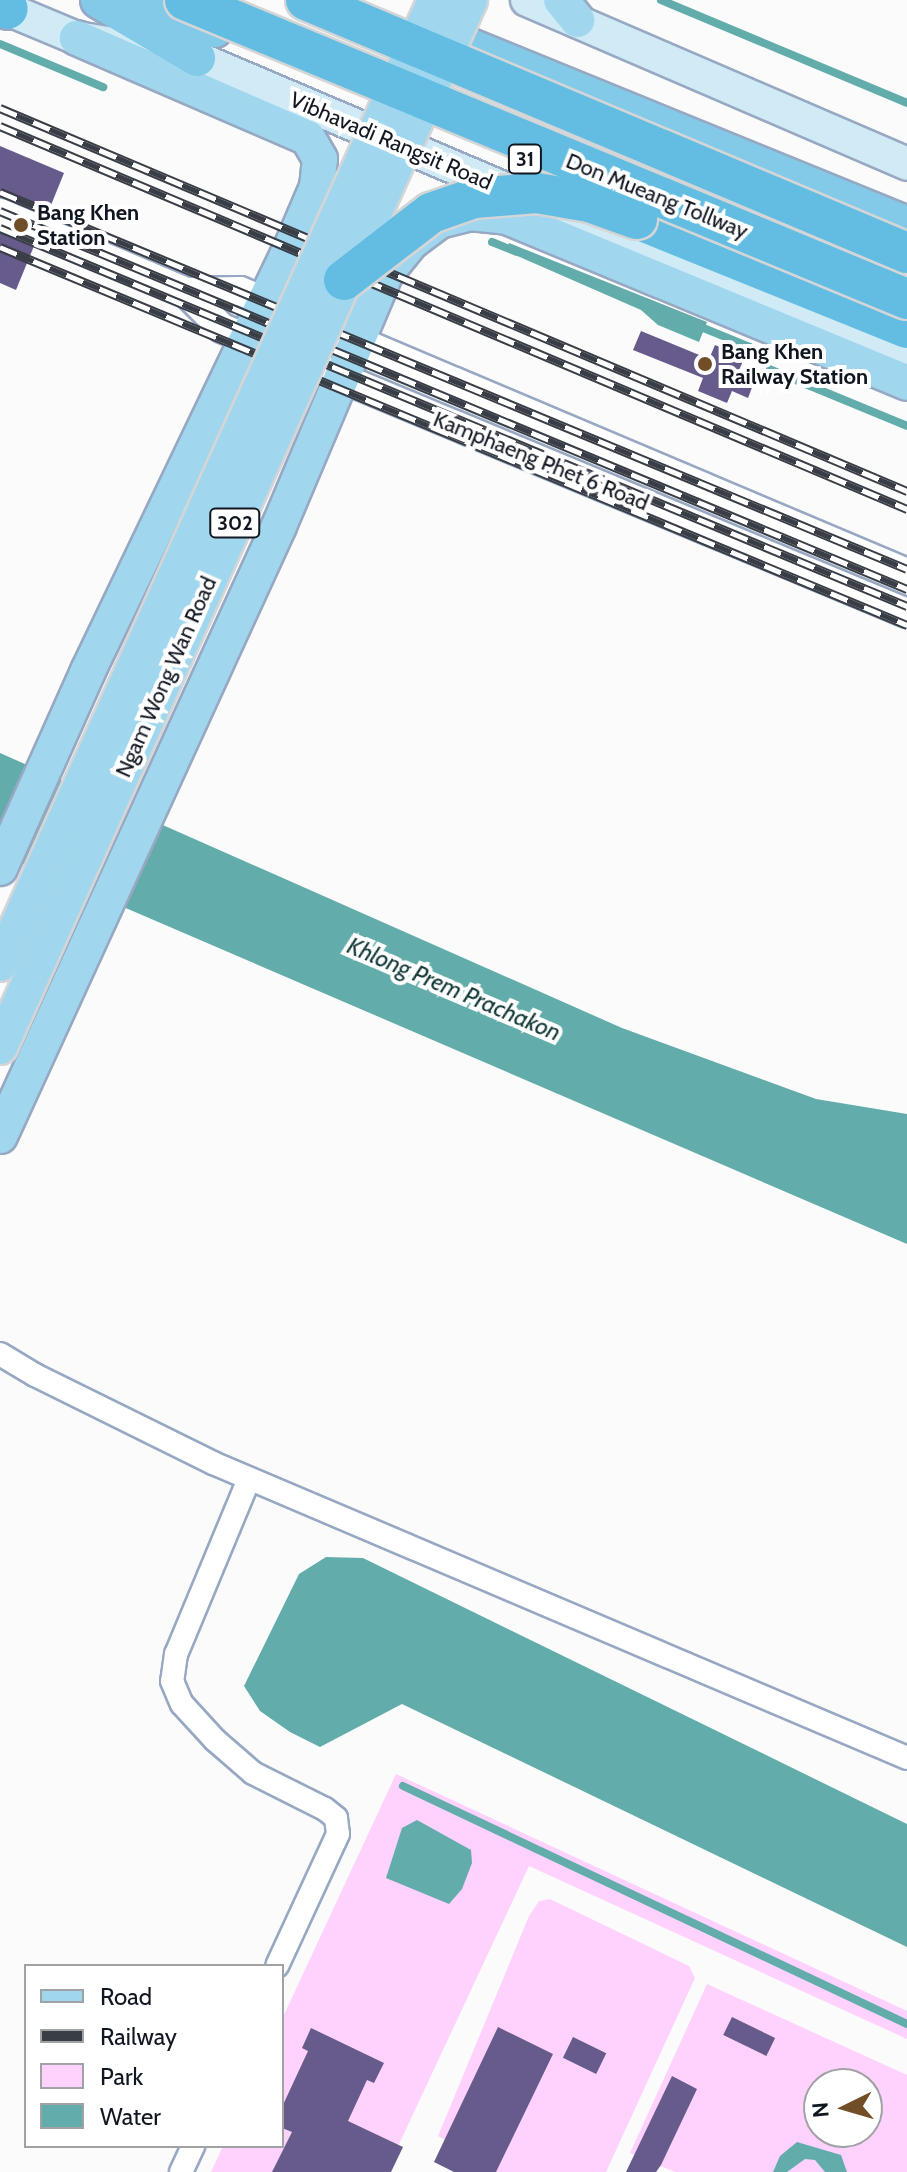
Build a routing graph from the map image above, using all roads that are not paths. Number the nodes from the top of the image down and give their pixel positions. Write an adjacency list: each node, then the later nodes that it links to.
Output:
1 (99, 0): 12 (highway)
2 (142, 0): 21 (highway, Vibhavadi Rangsit Road / 31)
3 (185, 0): 19 (highway, Don Mueang Tollway / 31, bridge)
4 (306, 0): 16 (highway, Don Mueang Tollway, bridge)
5 (354, 0): 15 (highway)
6 (435, 0): 32 (main road, Ngam Wong Wan Road / 302, bridge)
7 (470, 0): 17 (main road, Ngam Wong Wan Road / 302, bridge)
8 (527, 0): 10 (main road)
9 (3, 6): 11 (main road, Vibhavadi Rangsit Road / 31)
10 (569, 10): 13 (main road)
11 (77, 38): 12 (main road, Vibhavadi Rangsit Road / 31); 20 (main road)
12 (197, 58): 24 (main road, Vibhavadi Rangsit Road / 31)
13 (907, 164)
14 (0, 213): 18 (street, Kamphaeng Phet 6 Road)
15 (907, 225)
16 (907, 253)
17 (344, 280): 21 (highway, bridge); 33 (main road, Ngam Wong Wan Road / 302, bridge)
18 (186, 292): 20 (street, Kamphaeng Phet 6 Road); 22 (street, Kamphaeng Phet 6 Road)
19 (907, 299)
20 (264, 301): 22 (main road); 23 (street, Kamphaeng Phet 6 Road)
21 (907, 326)
22 (247, 339): 25 (street, Kamphaeng Phet 6 Road); 27 (main road)
23 (359, 341): 25 (main road); 26 (main road); 29 (street, Kamphaeng Phet 6 Road)
24 (907, 360)
25 (342, 379): 28 (main road); 30 (street, Kamphaeng Phet 6 Road)
26 (907, 383)
27 (182, 480): 28 (main road); 31 (main road)
28 (279, 526): 34 (main road)
29 (907, 573)
30 (907, 613)
31 (0, 868)
32 (0, 964)
33 (0, 1047)
34 (0, 1136)
35 (0, 1354): 36 (street)
36 (249, 1479): 37 (street); 38 (street)
37 (907, 1758)
38 (278, 1964)
39 (192, 2148): 40 (street)
40 (181, 2172)

